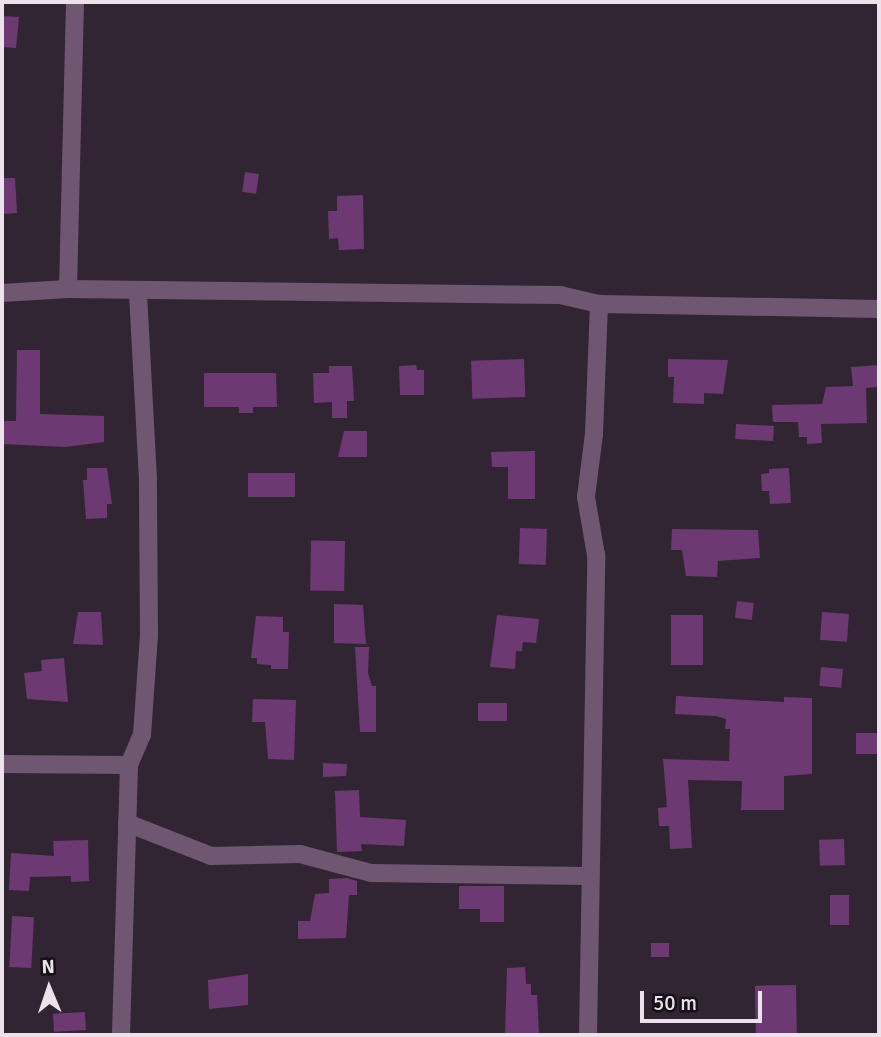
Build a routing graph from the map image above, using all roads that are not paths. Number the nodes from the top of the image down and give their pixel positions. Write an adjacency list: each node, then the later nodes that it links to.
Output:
1 (75, 2): 2 (street)
2 (68, 289): 3 (street); 4 (street)
3 (2, 293)
4 (138, 293): 5 (street); 8 (street)
5 (599, 304): 6 (street); 10 (street)
6 (879, 309)
7 (2, 764): 8 (street)
8 (129, 765): 9 (street)
9 (127, 823): 10 (street); 11 (street)
10 (590, 876): 12 (street)
11 (121, 1035)
12 (588, 1035)

